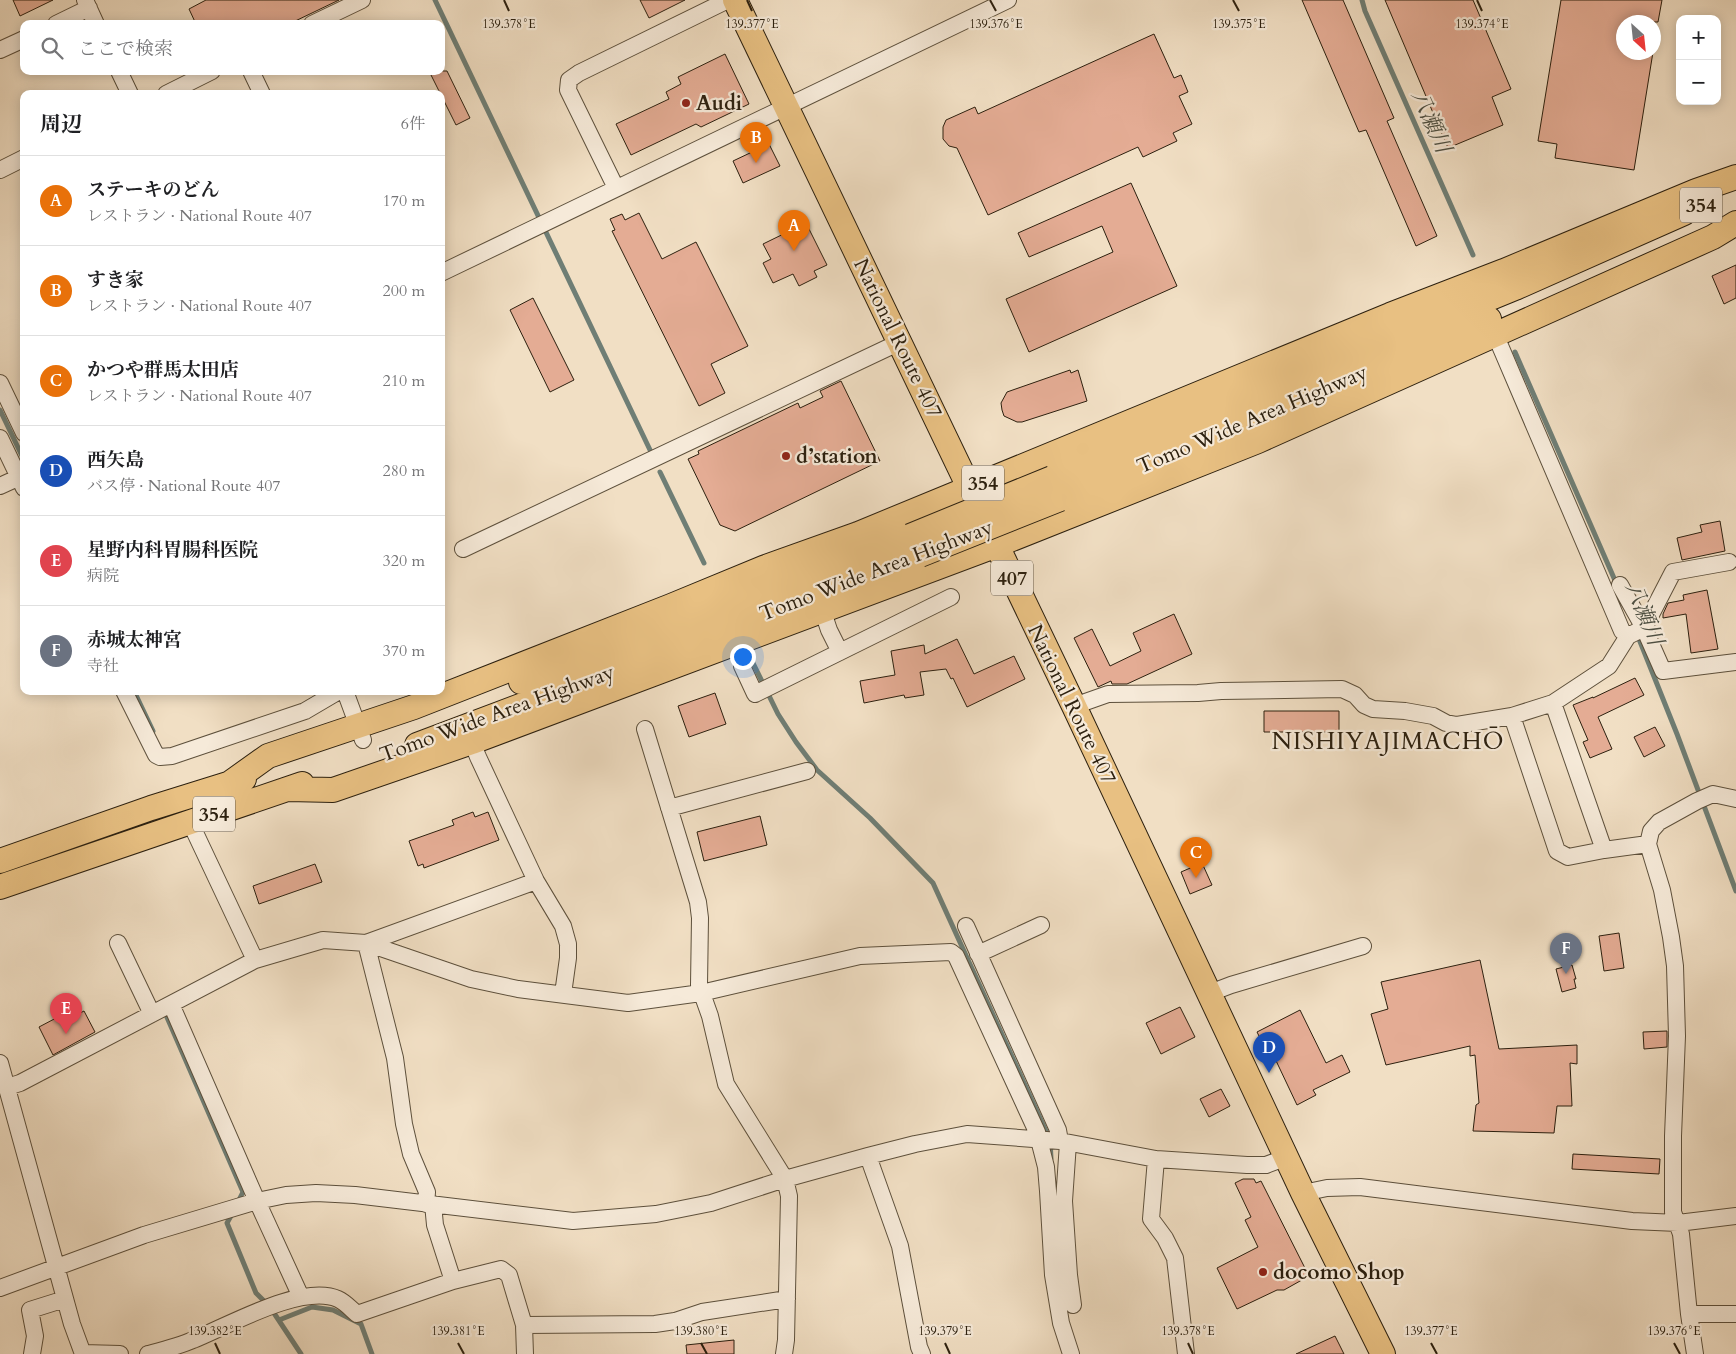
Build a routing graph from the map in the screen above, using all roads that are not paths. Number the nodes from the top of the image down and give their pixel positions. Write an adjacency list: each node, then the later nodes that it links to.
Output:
1 (362, 0): 8 (street)
2 (728, 0): 21 (street)
3 (734, 0): 17 (highway, National Route 407 / 407)
4 (1008, 0): 17 (street)
5 (87, 4): 6 (street); 7 (street)
6 (62, 20)
7 (94, 20)
8 (320, 20)
9 (20, 41): 10 (street)
10 (0, 50)
11 (121, 75): 14 (street)
12 (204, 75): 15 (street)
13 (253, 75): 16 (street)
14 (128, 90)
15 (174, 90)
16 (260, 90)
17 (787, 108): 21 (street); 27 (highway, National Route 407 / 407)
18 (20, 160): 19 (street)
19 (0, 170)
20 (1736, 177): 34 (highway, 354)
21 (616, 188): 25 (street)
22 (1736, 189): 35 (highway, Tomo Wide Area Highway / 354)
23 (1736, 212): 35 (highway, Tomo Wide Area Highway / 354)
24 (1736, 223): 26 (highway, 354)
25 (445, 272)
26 (1495, 334): 37 (highway, 354); 43 (street)
27 (900, 342): 34 (highway, National Route 407 / 407); 38 (street)
28 (0, 383): 29 (street)
29 (20, 425)
30 (0, 438): 31 (street)
31 (20, 476)
32 (20, 481): 33 (street)
33 (0, 486)
34 (970, 489): 37 (highway, National Route 407 / 407); 51 (highway, 354)
35 (1056, 489): 36 (highway, Tomo Wide Area Highway / 354, bridge)
36 (915, 545): 56 (highway, Tomo Wide Area Highway / 354); 59 (highway, Tomo Wide Area Highway / 354)
37 (997, 545): 42 (highway, 354); 53 (highway, National Route 407 / 407)
38 (463, 549)
39 (1729, 562): 43 (street)
40 (1620, 585): 43 (street)
41 (951, 597): 44 (street)
42 (823, 612): 44 (street); 57 (highway, 354)
43 (1638, 632): 45 (street); 52 (street)
44 (840, 652): 46 (street)
45 (1736, 662)
46 (742, 666)
47 (126, 695): 48 (street)
48 (333, 695)
49 (346, 695): 56 (street)
50 (445, 695): 56 (highway, 354)
51 (445, 695)
52 (1554, 703): 54 (street); 64 (street)
53 (1074, 706): 54 (street); 76 (highway, National Route 407 / 407)
54 (1512, 716): 64 (street)
55 (645, 729): 61 (street)
56 (360, 733): 65 (highway, 354)
57 (472, 742): 59 (highway, 354); 66 (street)
58 (807, 771): 61 (street)
59 (288, 789): 62 (highway, Tomo Wide Area Highway / 354)
60 (1736, 799): 63 (street)
61 (669, 808): 75 (street)
62 (190, 822): 67 (highway, Tomo Wide Area Highway / 354); 74 (street)
63 (1648, 844): 64 (street); 92 (street)
64 (1604, 850)
65 (0, 861)
66 (536, 881): 71 (street); 77 (street)
67 (0, 887)
68 (1040, 924): 73 (street)
69 (966, 926): 73 (street)
70 (118, 943): 79 (street)
71 (366, 943): 74 (street); 77 (street); 90 (street)
72 (1363, 946): 76 (street)
73 (978, 954): 83 (street)
74 (255, 960): 78 (street)
75 (700, 993): 77 (street); 82 (street); 87 (street)
76 (1210, 993): 85 (highway, National Route 407 / 407)
77 (563, 994)
78 (171, 1004): 79 (street); 89 (street)
79 (152, 1014): 81 (street)
80 (0, 1063): 81 (street)
81 (6, 1097): 93 (street)
82 (1039, 1140): 83 (street); 84 (street); 110 (street)
83 (1064, 1142): 86 (street); 99 (street)
84 (868, 1156): 87 (street); 109 (street)
85 (1287, 1157): 86 (street); 88 (highway, National Route 407 / 407)
86 (1156, 1159): 111 (street)
87 (785, 1180): 90 (street); 98 (street)
88 (1303, 1193): 92 (street); 112 (highway, National Route 407 / 407)
89 (256, 1201): 90 (street); 93 (street); 96 (street)
90 (430, 1204): 94 (street)
91 (1736, 1216): 92 (street)
92 (1678, 1223): 100 (street)
93 (56, 1267): 95 (street); 97 (street)
94 (453, 1281): 96 (street); 102 (street)
95 (0, 1288)
96 (301, 1297): 106 (street)
97 (65, 1299): 103 (street); 104 (street)
98 (787, 1299): 102 (street); 108 (street)
99 (1073, 1305)
100 (1689, 1314): 101 (street); 113 (street)
101 (1736, 1314)
102 (524, 1325): 107 (street)
103 (32, 1354)
104 (83, 1354): 105 (street)
105 (120, 1354)
106 (148, 1354)
107 (526, 1354)
108 (784, 1354)
109 (922, 1354)
110 (1071, 1354)
111 (1186, 1354)
112 (1383, 1354)
113 (1695, 1354)

